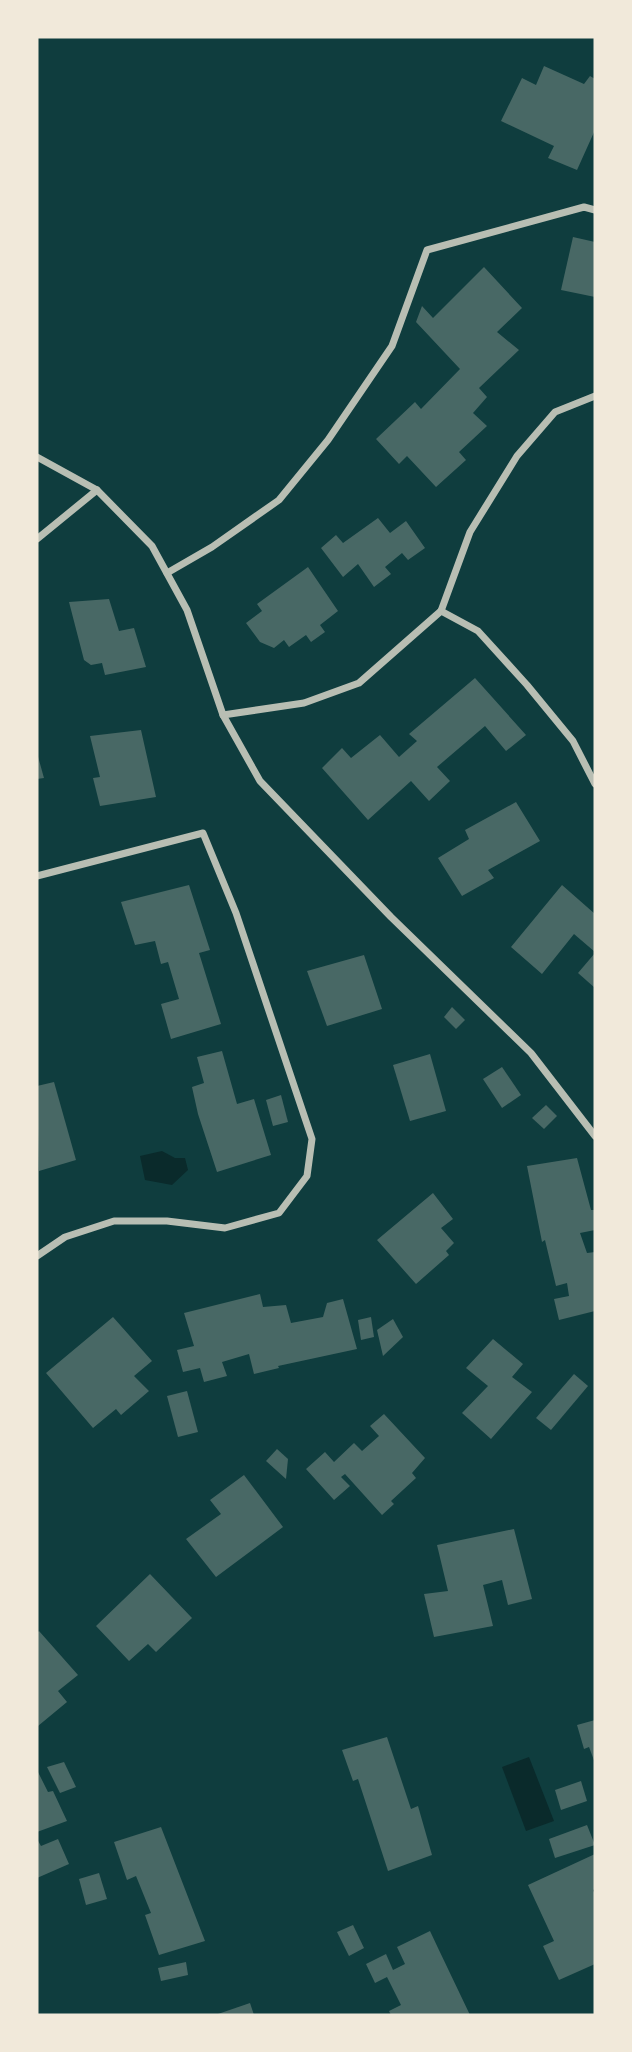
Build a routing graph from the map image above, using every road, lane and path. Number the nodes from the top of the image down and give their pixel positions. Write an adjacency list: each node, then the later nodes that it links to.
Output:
1 (595, 210): 6 (street)
2 (595, 396): 7 (street)
3 (37, 457): 4 (street)
4 (97, 490): 5 (street); 6 (street)
5 (37, 539)
6 (167, 573): 8 (street)
7 (441, 611): 8 (street); 9 (street)
8 (223, 715): 11 (street)
9 (595, 784)
10 (37, 876): 12 (street)
11 (595, 1136)
12 (37, 1256)

